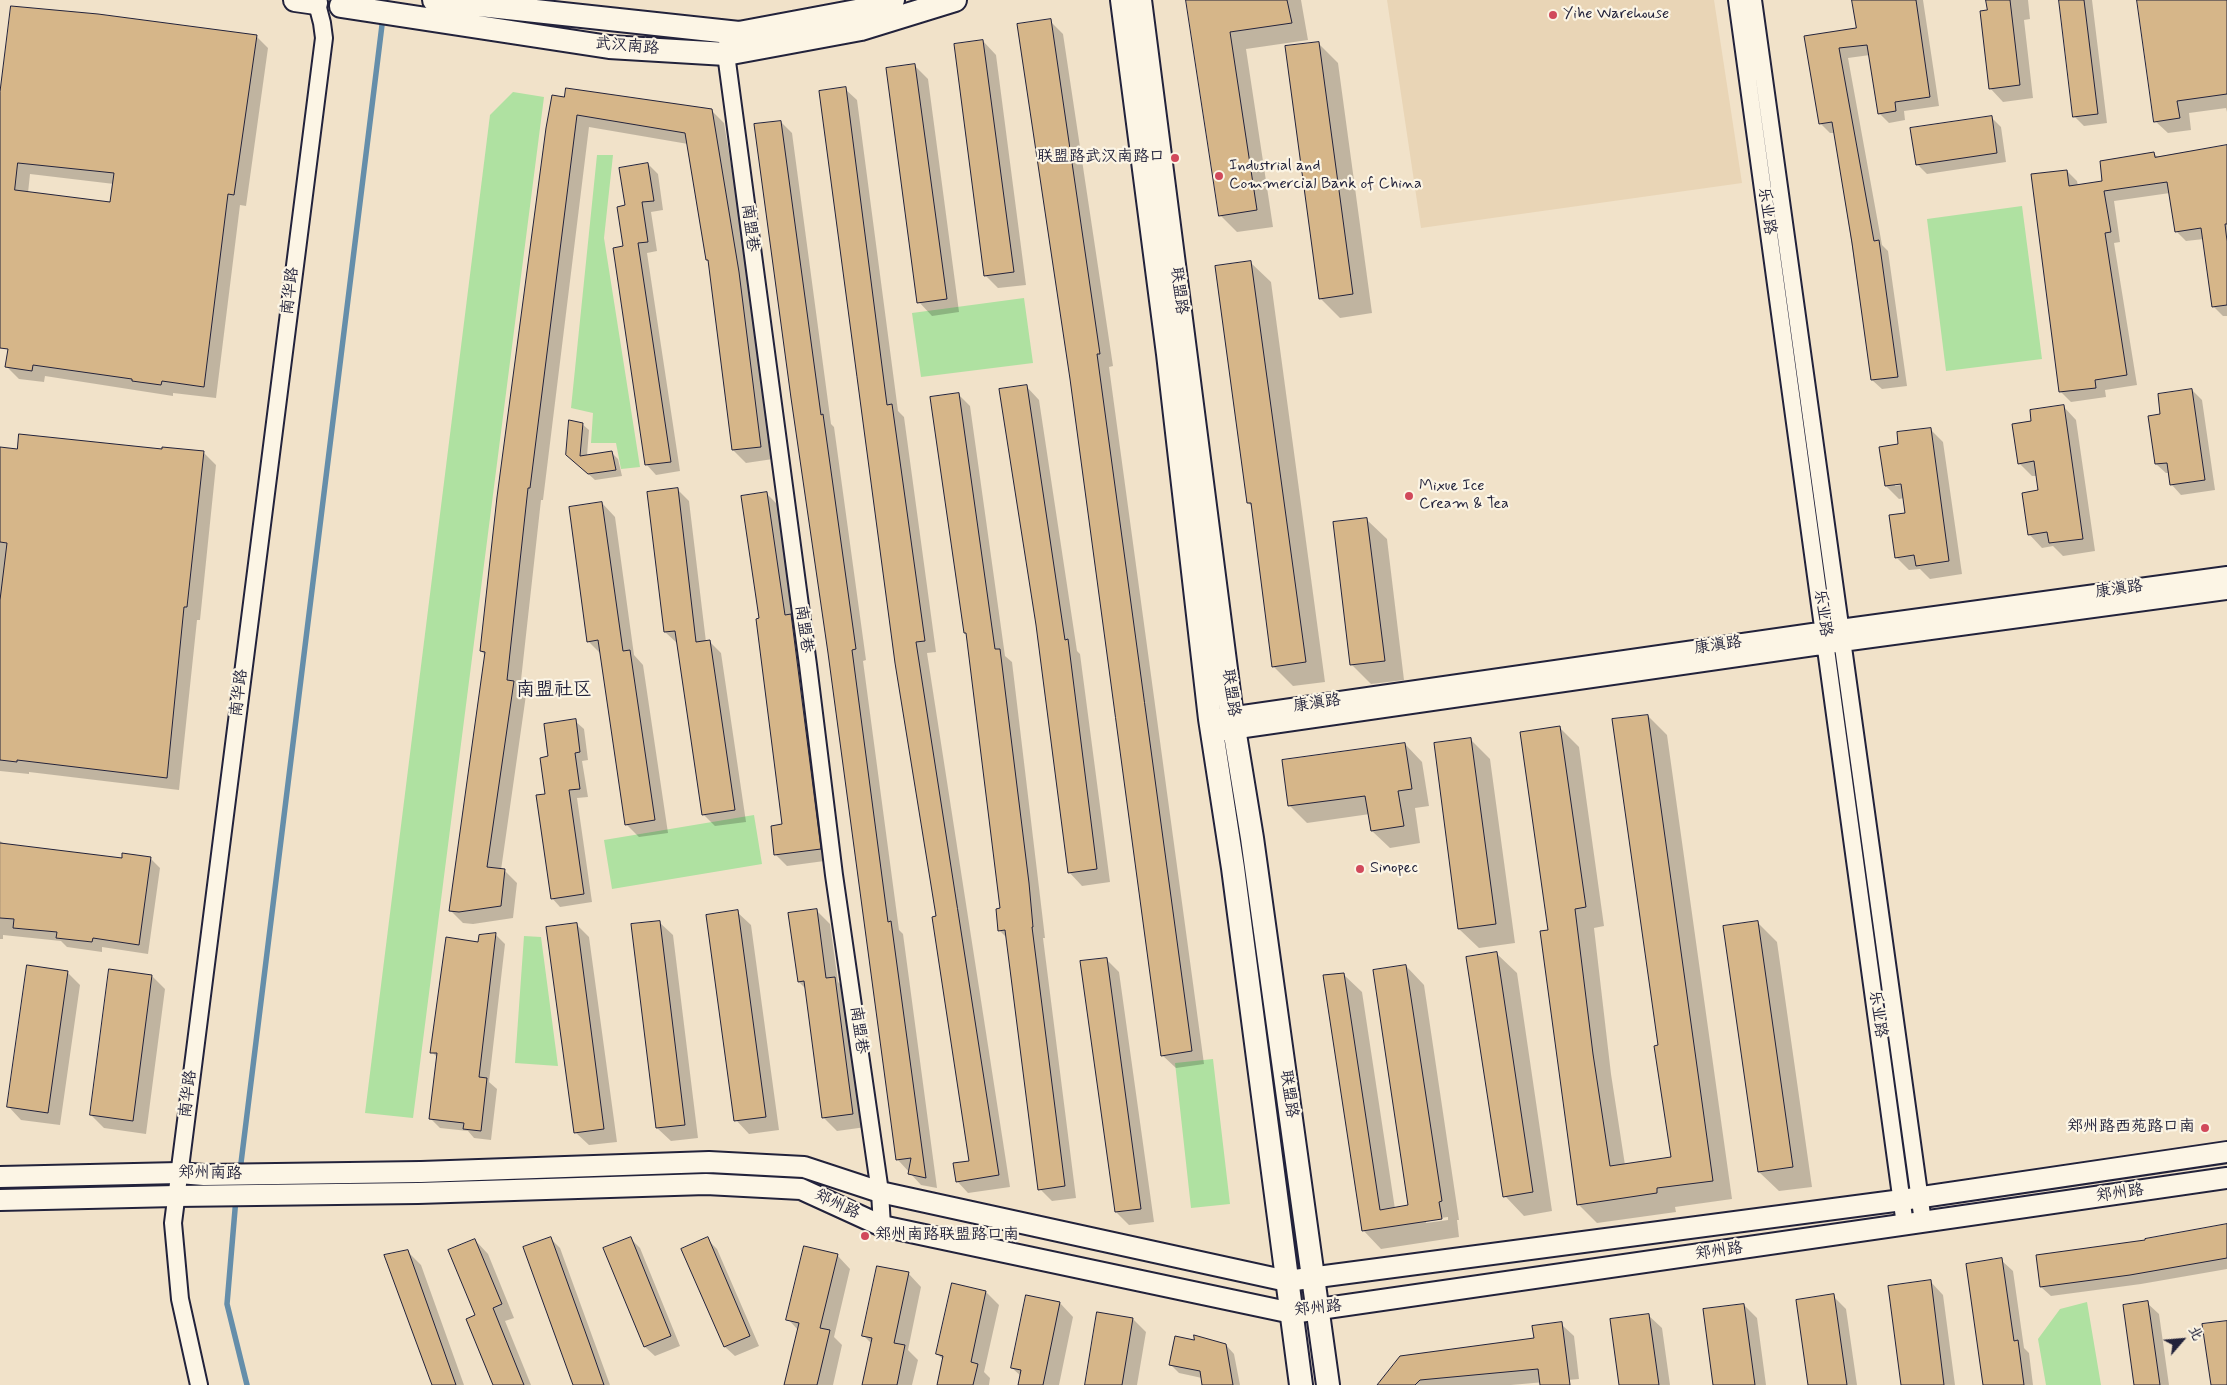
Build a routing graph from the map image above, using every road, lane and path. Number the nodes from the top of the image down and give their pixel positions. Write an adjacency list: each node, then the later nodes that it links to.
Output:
1 (893, 0): 10 (main road, 武汉南路)
2 (955, 0): 10 (main road, 武汉南路)
3 (1122, 0): 15 (main road, 联盟路)
4 (1140, 0): 14 (main road, 联盟路)
5 (1736, 0): 13 (street, 乐业路)
6 (1753, 0): 13 (street, 乐业路)
7 (309, 1): 8 (street, 武汉南路); 18 (street, 南华路)
8 (341, 6): 9 (main road, 武汉南路)
9 (452, 8): 10 (main road, 武汉南路)
10 (727, 43): 21 (street, 南盟巷)
11 (2227, 575): 13 (street, 康滇路)
12 (2227, 590): 13 (street, 康滇路)
13 (1833, 637): 14 (street, 康滇路); 24 (street, 乐业路)
14 (1234, 723): 15 (street, 康滇路); 28 (main road, 联盟路)
15 (1211, 726): 29 (main road, 联盟路)
16 (2227, 1152): 24 (street, 郑州路)
17 (421, 1172): 18 (street, 郑州南路); 21 (street, 郑州路)
18 (179, 1173): 19 (street, 郑州南路); 23 (street, 南华路)
19 (0, 1177)
20 (2227, 1178): 26 (street, 郑州路)
21 (880, 1192): 27 (street, 南盟巷); 29 (street, 郑州路)
22 (418, 1193): 23 (street, 郑州南路); 27 (street, 郑州路)
23 (176, 1196): 25 (street, 郑州南路); 32 (street, 南华路)
24 (1911, 1198): 26 (street, 乐业路); 28 (street, 郑州路)
25 (0, 1200)
26 (1914, 1224): 30 (street, 郑州路)
27 (882, 1226): 31 (street, 郑州路)
28 (1314, 1276): 29 (street, 郑州路); 30 (main road, 联盟路)
29 (1288, 1281): 31 (main road, 联盟路)
30 (1318, 1310): 31 (street, 郑州路); 34 (main road, 联盟路)
31 (1292, 1313): 33 (main road, 联盟路)
32 (199, 1385)
33 (1301, 1385)
34 (1328, 1385)

